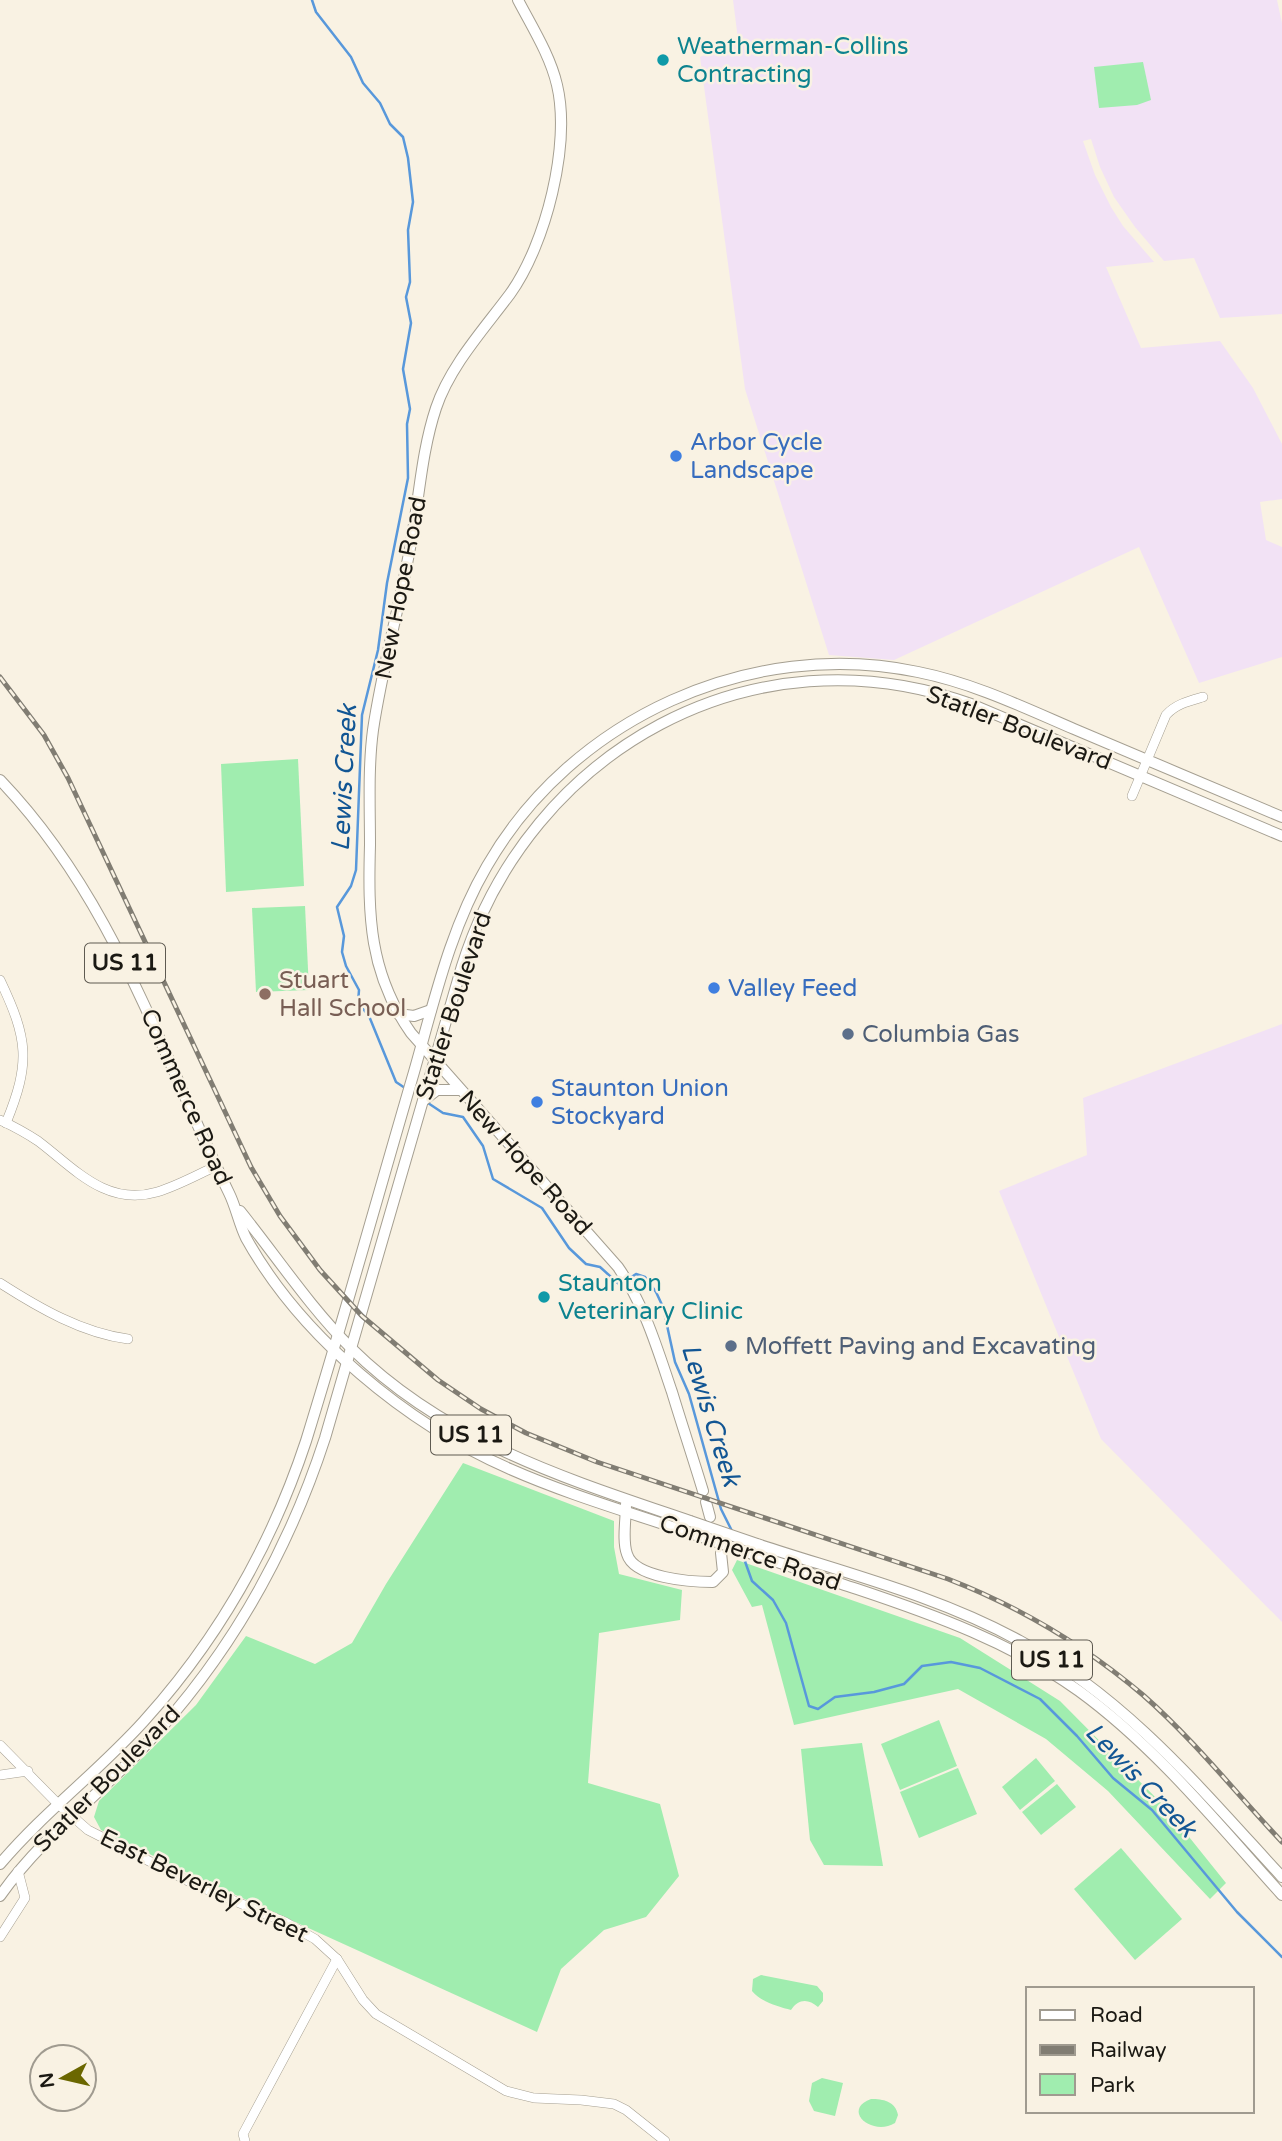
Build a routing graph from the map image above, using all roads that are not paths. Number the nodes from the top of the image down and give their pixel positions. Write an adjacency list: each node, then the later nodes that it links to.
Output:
1 (519, 0): 11 (main road, New Hope Road)
2 (1203, 697): 3 (street)
3 (1148, 760): 4 (street); 7 (main road, Statler Boulevard); 10 (main road, Statler Boulevard)
4 (1142, 777): 6 (street); 8 (main road, Statler Boulevard); 13 (main road, Statler Boulevard)
5 (0, 780): 17 (main road, Commerce Road / US 11)
6 (1132, 796)
7 (1282, 817)
8 (1282, 836)
9 (0, 980): 16 (street)
10 (431, 1010): 11 (main road); 12 (main road, Statler Boulevard)
11 (398, 1014): 12 (main road, New Hope Road)
12 (421, 1046): 13 (main road, New Hope Road); 20 (main road, Statler Boulevard)
13 (433, 1067): 14 (main road, New Hope Road); 15 (main road, Statler Boulevard)
14 (459, 1090): 15 (main road); 26 (main road, New Hope Road)
15 (424, 1100): 23 (main road, Statler Boulevard)
16 (3, 1122): 17 (street)
17 (216, 1166): 18 (main road, Commerce Road / US 11)
18 (235, 1205): 20 (main road, Commerce Road / US 11); 22 (main road, Commerce Road / US 11)
19 (0, 1283): 21 (street)
20 (338, 1333): 22 (main road, Statler Boulevard); 23 (main road, Commerce Road / US 11)
21 (128, 1339)
22 (333, 1348): 24 (main road, Commerce Road / US 11); 31 (main road, Statler Boulevard)
23 (352, 1348): 24 (main road, Statler Boulevard); 25 (main road, Commerce Road / US 11)
24 (348, 1361): 25 (main road, Commerce Road / US 11); 32 (main road, Statler Boulevard)
25 (626, 1506): 27 (main road); 35 (main road, Commerce Road / US 11, bridge); 37 (main road, Commerce Road / US 11, bridge)
26 (710, 1517)
27 (721, 1553)
28 (0, 1745): 29 (street, East Beverley Street)
29 (28, 1771): 30 (street); 31 (street, East Beverley Street)
30 (0, 1775)
31 (58, 1804): 32 (street, East Beverley Street); 33 (main road, Statler Boulevard)
32 (73, 1815): 34 (main road, Statler Boulevard); 39 (street, East Beverley Street)
33 (0, 1864)
34 (18, 1871): 36 (main road, Statler Boulevard); 38 (street)
35 (1282, 1877)
36 (0, 1895)
37 (1282, 1895)
38 (0, 1937)
39 (337, 1959): 40 (street); 41 (street, East Beverley Street)
40 (245, 2141)
41 (665, 2141)

